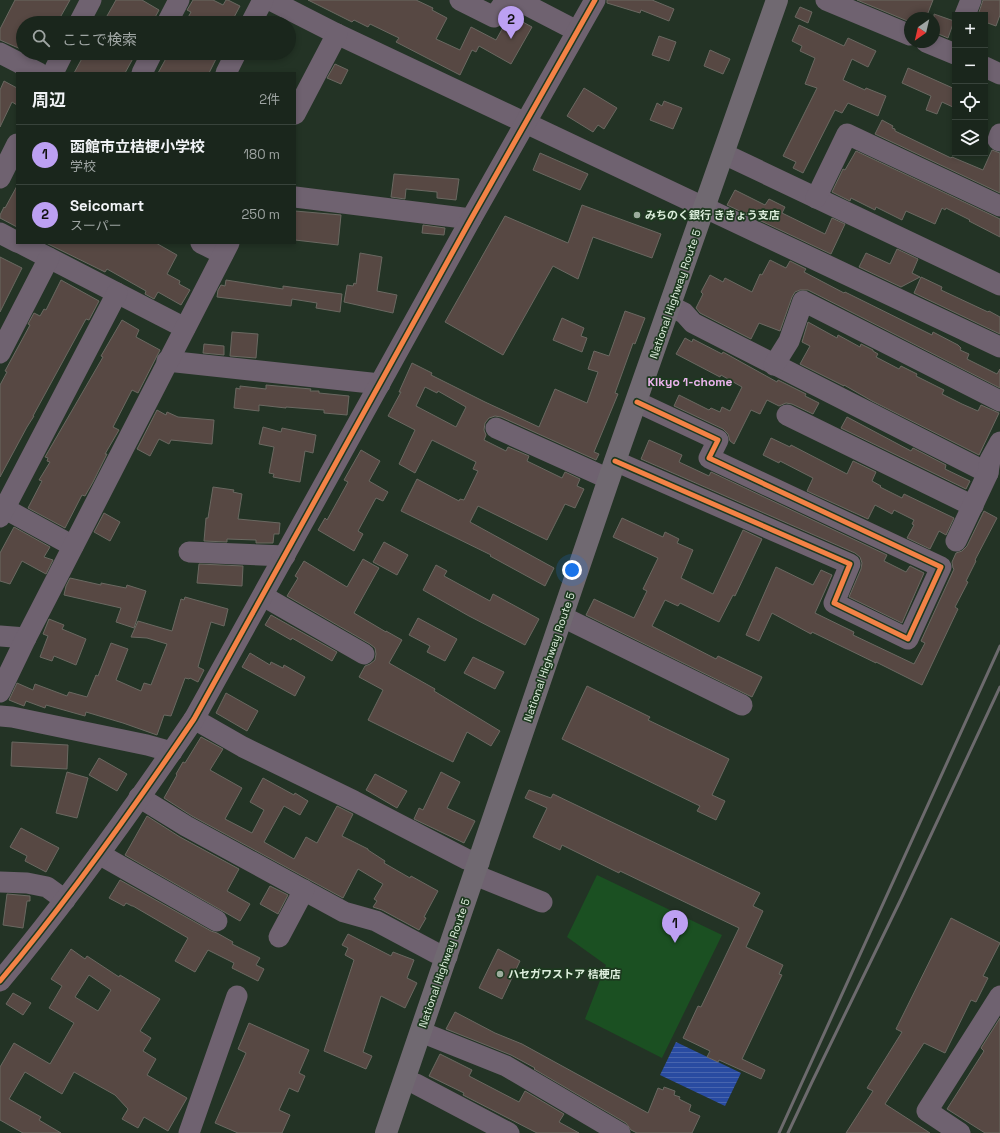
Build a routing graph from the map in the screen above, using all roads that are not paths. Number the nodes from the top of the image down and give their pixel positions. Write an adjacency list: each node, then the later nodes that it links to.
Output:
1 (91, 0): 13 (street)
2 (178, 0): 14 (street)
3 (263, 0): 15 (street)
4 (270, 0): 18 (street)
5 (460, 0): 6 (street)
6 (506, 0)
7 (517, 0): 16 (street)
8 (595, 0): 16 (street)
9 (777, 0): 36 (highway, National Highway Route 5)
10 (826, 0): 17 (street)
11 (971, 0): 12 (street)
12 (966, 12)
13 (83, 16)
14 (170, 16)
15 (255, 16)
16 (578, 31): 32 (street)
17 (904, 32)
18 (337, 34): 31 (street); 32 (street)
19 (940, 45): 20 (street)
20 (952, 48)
21 (0, 53): 26 (street)
22 (60, 60): 27 (street)
23 (148, 60): 28 (street)
24 (232, 60): 29 (street)
25 (988, 68): 30 (street)
26 (37, 72)
27 (54, 72)
28 (142, 72)
29 (226, 72)
30 (1000, 74)
31 (296, 112)
32 (525, 123): 41 (street); 42 (street)
33 (1000, 134): 34 (street)
34 (1000, 141)
35 (16, 149): 37 (street)
36 (724, 154): 39 (street); 41 (highway, National Highway Route 5)
37 (0, 178)
38 (296, 197): 42 (street)
39 (816, 198): 40 (street); 49 (street)
40 (1000, 206)
41 (705, 207): 51 (highway, National Highway Route 5); 53 (street)
42 (471, 219): 57 (street)
43 (0, 233): 44 (street)
44 (16, 241)
45 (22, 244): 48 (street)
46 (205, 244): 47 (street)
47 (226, 249): 52 (street)
48 (49, 258): 50 (street); 54 (street)
49 (1000, 285)
50 (116, 293): 52 (street); 66 (street)
51 (670, 306): 56 (street); 59 (highway, National Highway Route 5)
52 (185, 328): 55 (street)
53 (1000, 347)
54 (0, 353)
55 (168, 361): 57 (street); 68 (street)
56 (774, 365): 58 (street); 64 (street)
57 (380, 384): 70 (street)
58 (1000, 401)
59 (637, 402): 63 (highway, National Highway Route 5); 63 (street)
60 (787, 415): 65 (street)
61 (496, 428): 63 (street)
62 (1000, 442): 64 (street)
63 (612, 470): 72 (highway, National Highway Route 5)
64 (988, 473): 65 (street)
65 (972, 506): 67 (street)
66 (1, 511): 68 (street)
67 (956, 541)
68 (73, 546): 74 (street)
69 (189, 552): 70 (street)
70 (285, 556): 71 (street)
71 (263, 596): 75 (street); 79 (street)
72 (563, 617): 77 (street); 83 (highway, National Highway Route 5)
73 (0, 636): 74 (street)
74 (26, 638): 76 (street)
75 (364, 654)
76 (0, 692)
77 (742, 705)
78 (0, 716): 80 (street)
79 (194, 719): 80 (street); 83 (street)
80 (172, 752): 81 (street)
81 (139, 798): 82 (street); 85 (street)
82 (99, 854): 86 (street); 88 (street)
83 (477, 869): 87 (street); 90 (highway, National Highway Route 5)
84 (0, 882): 86 (street)
85 (304, 890): 89 (street); 90 (street)
86 (65, 900): 91 (street)
87 (542, 902)
88 (217, 921)
89 (279, 938)
90 (447, 957): 94 (highway, National Highway Route 5)
91 (0, 981)
92 (237, 996): 96 (street)
93 (1000, 996): 100 (street)
94 (421, 1032): 95 (highway, National Highway Route 5); 99 (street)
95 (405, 1080): 97 (highway, National Highway Route 5); 98 (street)
96 (189, 1133)
97 (386, 1133)
98 (509, 1133)
99 (620, 1133)
100 (960, 1133)

